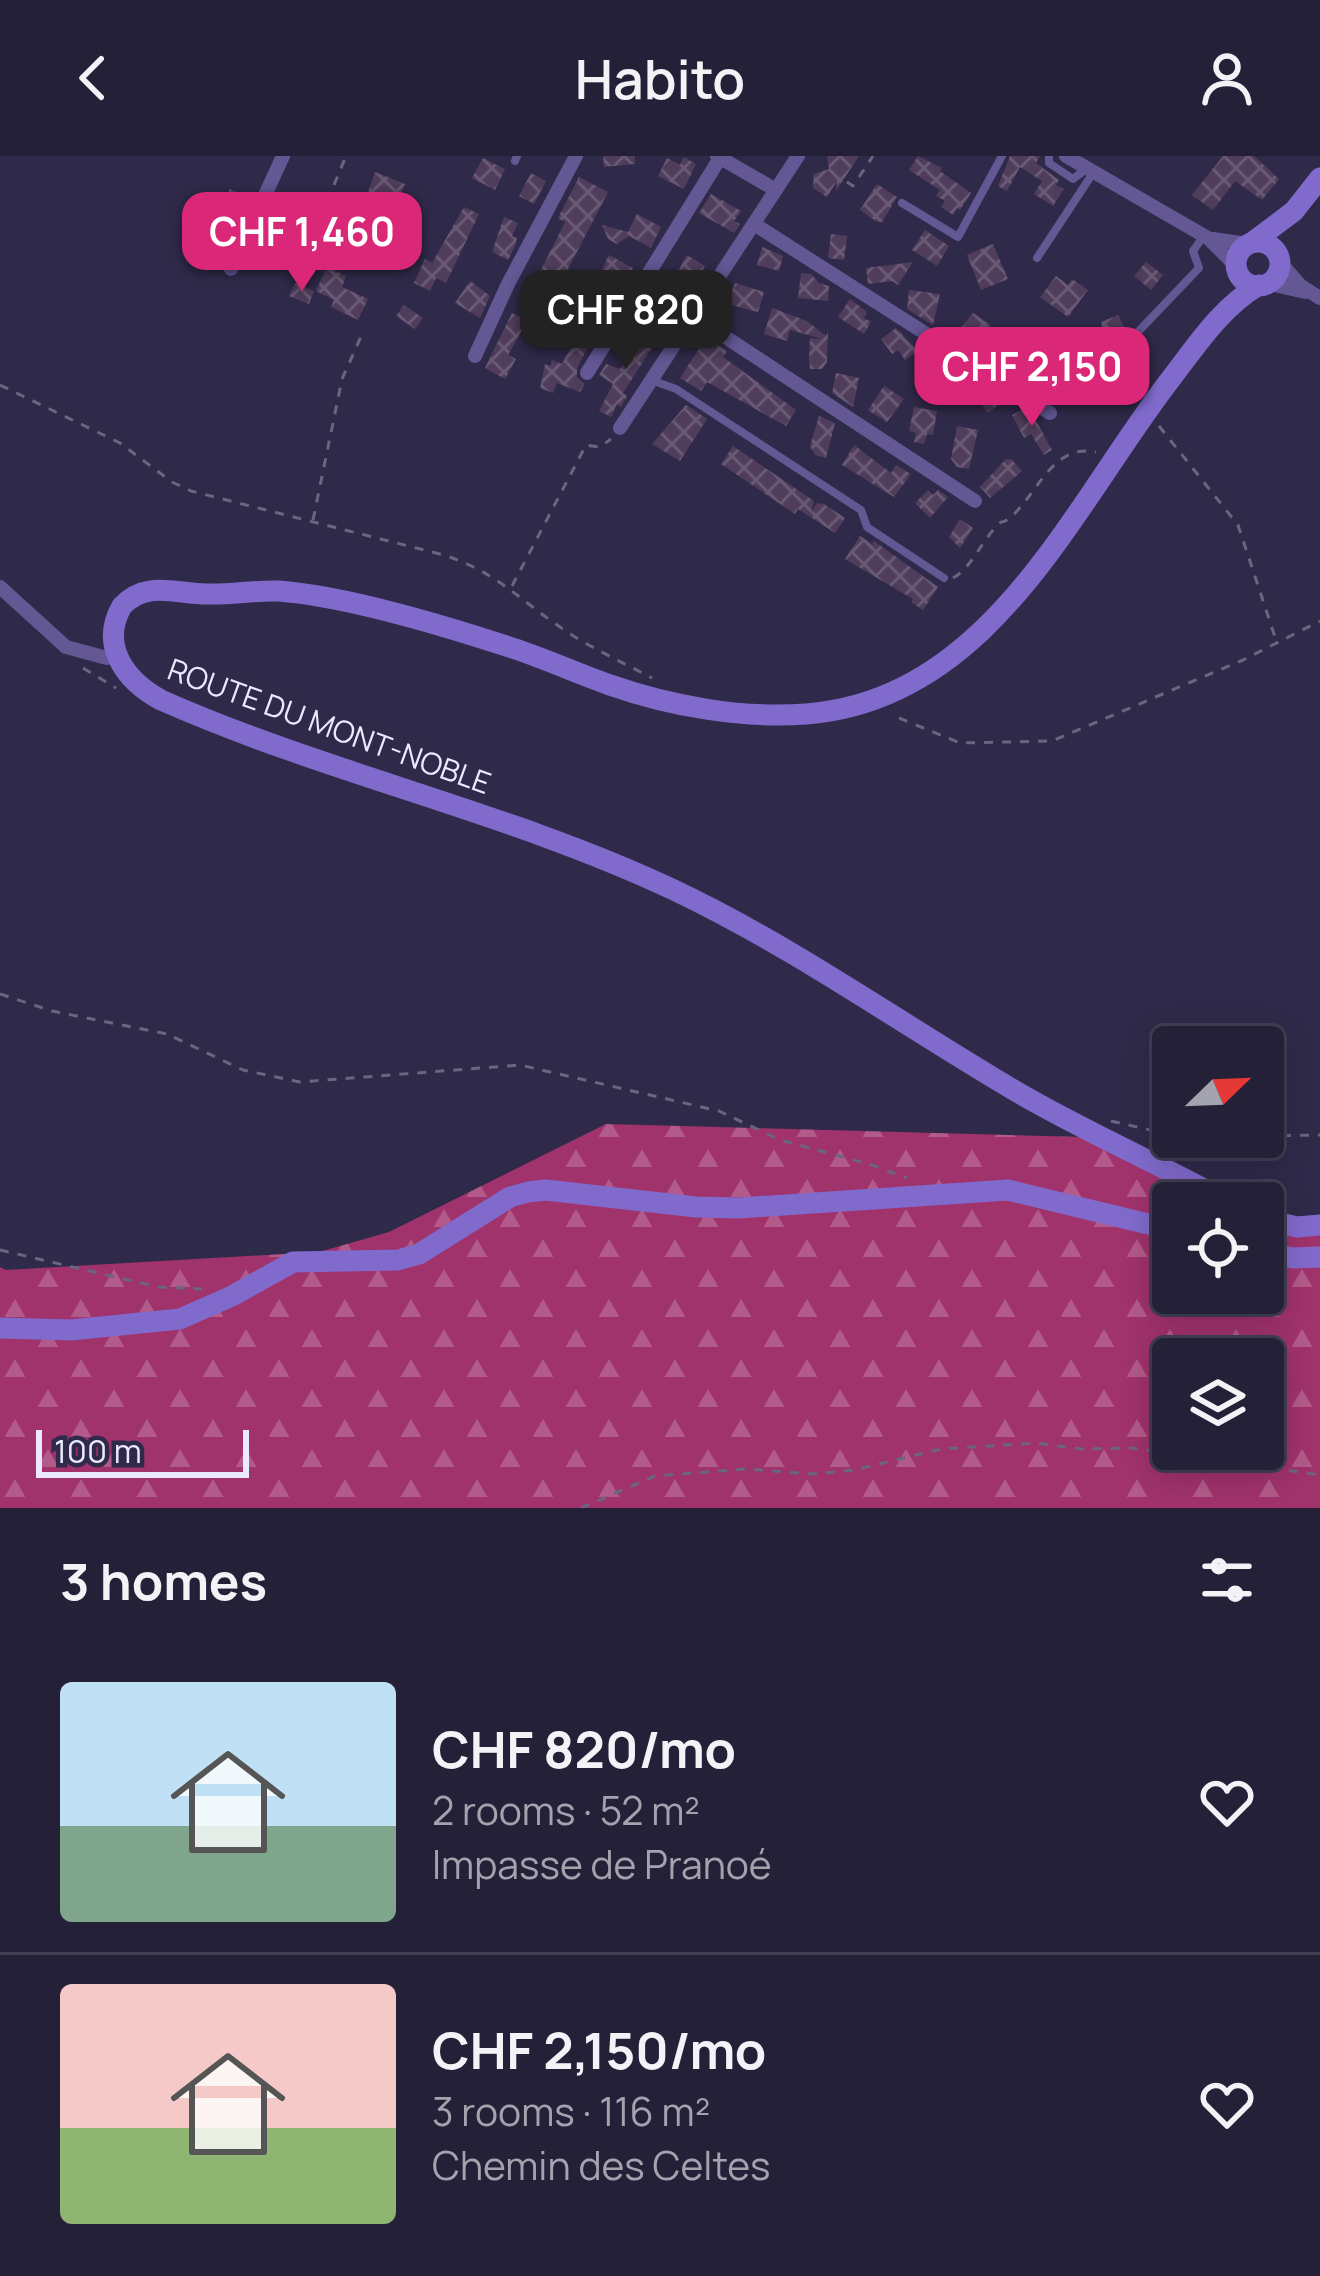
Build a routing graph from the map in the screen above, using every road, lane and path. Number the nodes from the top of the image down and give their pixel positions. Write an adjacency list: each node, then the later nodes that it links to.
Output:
1 (283, 156): 22 (street)
2 (346, 156): 13 (path)
3 (576, 156): 30 (street)
4 (798, 156): 14 (street)
5 (873, 156): 12 (path)
6 (1002, 156): 15 (lane)
7 (1048, 156): 10 (lane)
8 (1066, 156): 10 (street)
9 (718, 157): 14 (street); 31 (street)
10 (1090, 171): 18 (street); 20 (lane)
11 (1320, 178): 16 (street)
12 (848, 182)
13 (334, 185)
14 (776, 190): 17 (street)
15 (902, 203)
16 (1294, 211): 19 (street); 21 (street)
17 (754, 224): 27 (street); 35 (street)
18 (1206, 237): 19 (street); 23 (street); 29 (lane)
19 (1250, 243): 21 (street); 23 (street)
20 (1037, 258)
21 (1279, 260): 24 (street); 25 (street)
22 (231, 269)
23 (1237, 269): 24 (street); 26 (street, ROUTE DU MONT-NOBLE)
24 (1263, 284): 25 (street); 26 (street, ROUTE DU MONT-NOBLE)
25 (1315, 295)
26 (1226, 308): 34 (street, ROUTE DU MONT-NOBLE)
27 (695, 317): 32 (street); 38 (street)
28 (364, 330): 39 (path)
29 (1136, 334)
30 (475, 356)
31 (587, 373)
32 (654, 381): 36 (street); 41 (lane)
33 (0, 385): 39 (path)
34 (1146, 411): 37 (street, ROUTE DU MONT-NOBLE); 45 (path)
35 (1050, 412)
36 (620, 428): 43 (path)
37 (1115, 456): 40 (path); 49 (street, ROUTE DU MONT-NOBLE)
38 (975, 501)
39 (312, 522): 43 (path)
40 (963, 572)
41 (944, 578)
42 (0, 586): 46 (street)
43 (511, 588): 48 (path)
44 (1320, 621): 45 (path)
45 (1277, 643): 50 (path)
46 (72, 651): 47 (street); 49 (path)
47 (107, 658)
48 (650, 677)
49 (145, 692): 55 (street, ROUTE DU MONT-NOBLE)
50 (899, 718)
51 (0, 994): 54 (path)
52 (1320, 1135): 53 (path)
53 (1284, 1136)
54 (918, 1180)
55 (1188, 1182)
56 (1284, 1224): 58 (street)
57 (1152, 1225): 63 (street)
58 (1320, 1225)
59 (0, 1250): 62 (path)
60 (1284, 1256): 61 (street)
61 (1320, 1257)
62 (217, 1285)
63 (0, 1328)
64 (1320, 1475): 65 (path)
65 (581, 1508)

